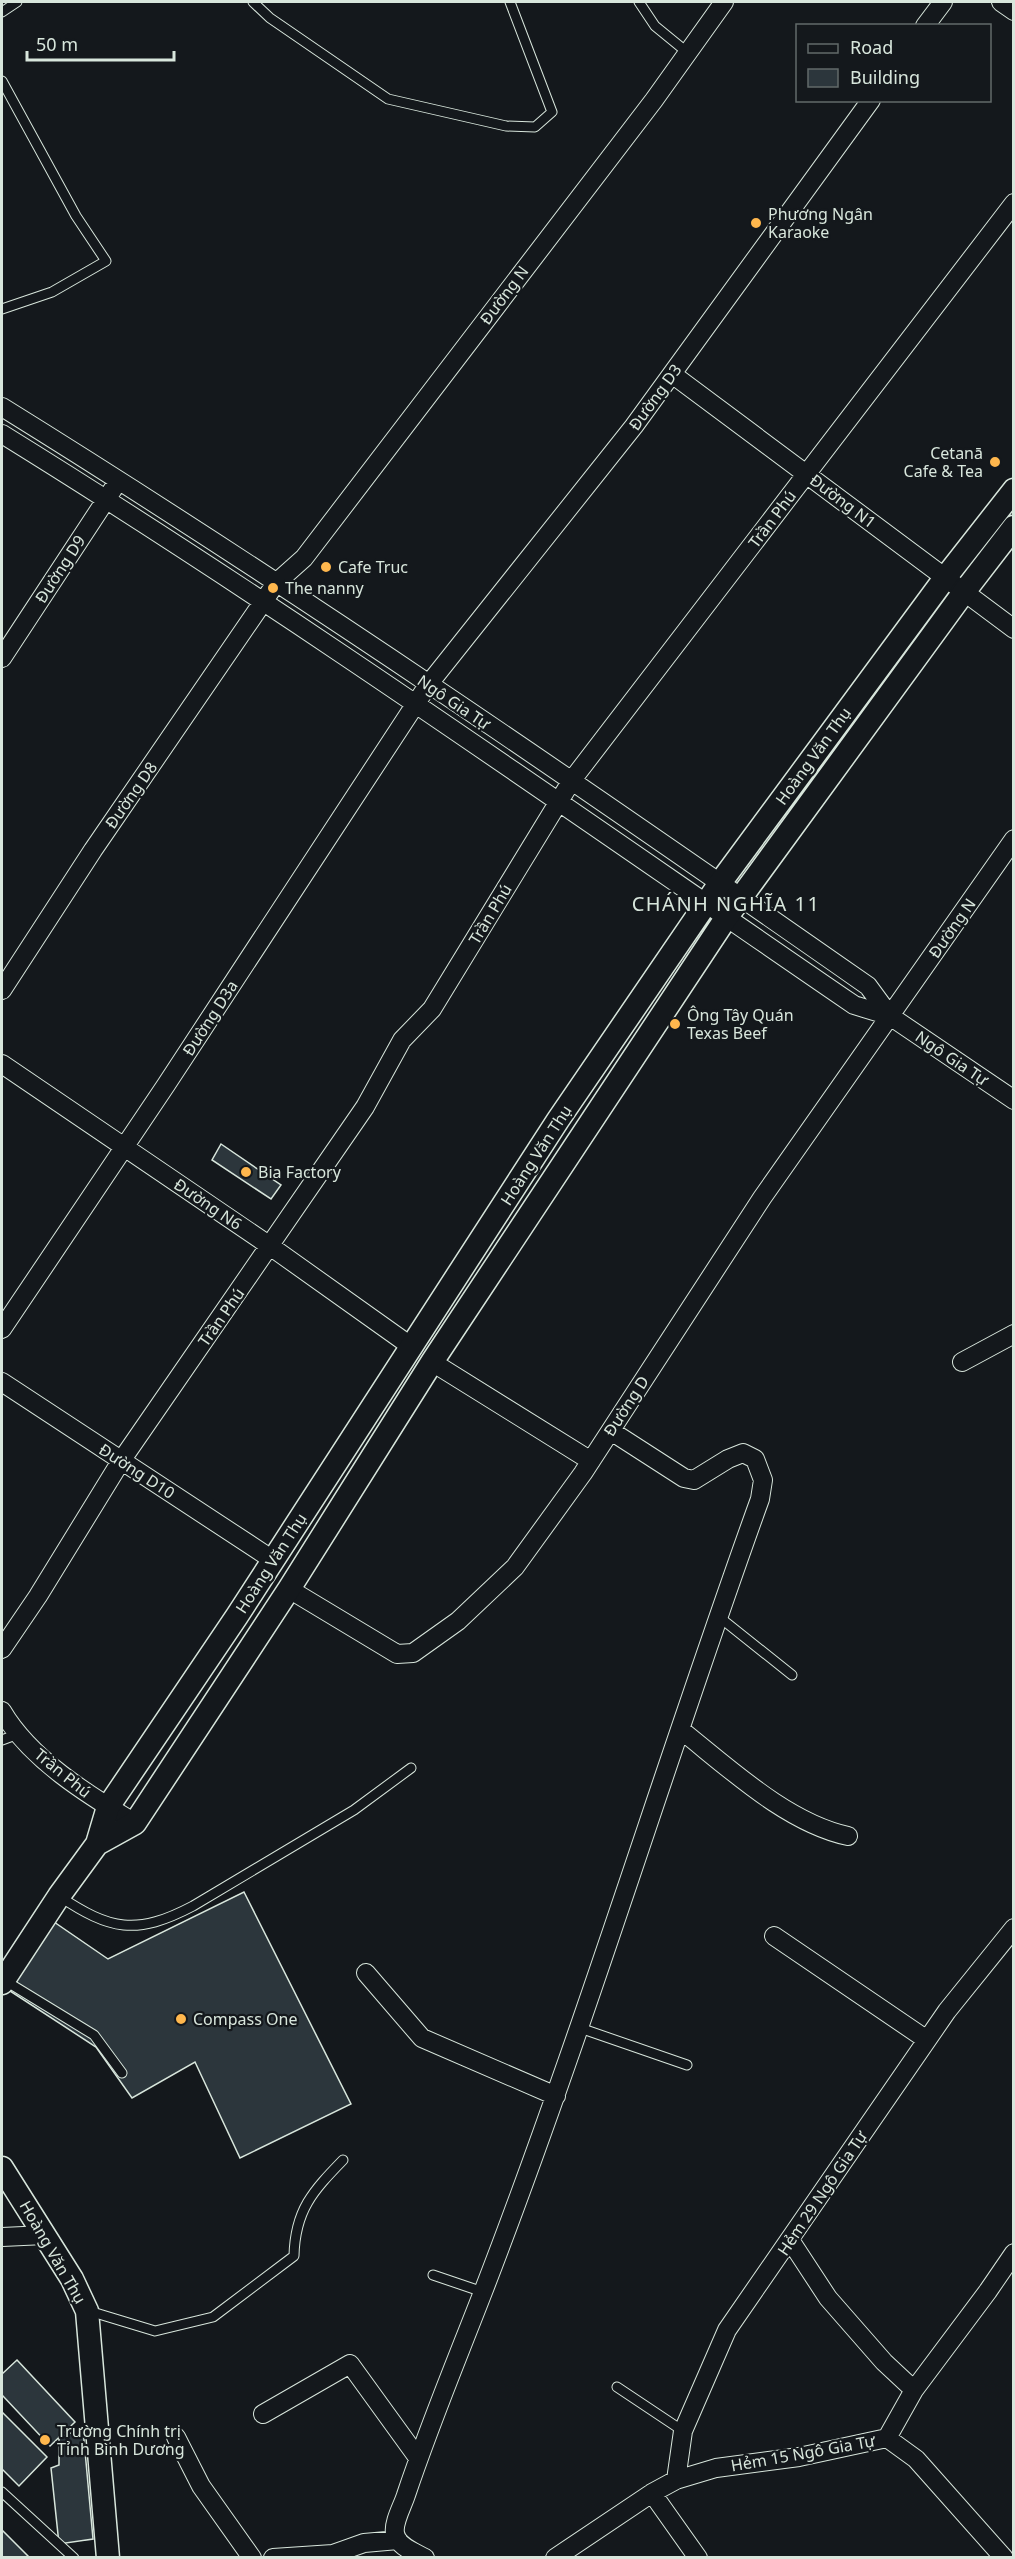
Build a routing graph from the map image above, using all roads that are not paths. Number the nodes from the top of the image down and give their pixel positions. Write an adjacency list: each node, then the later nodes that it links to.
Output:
1 (17, 2): 9 (lane)
2 (253, 2): 3 (lane)
3 (510, 2)
4 (639, 2): 11 (lane)
5 (724, 2): 11 (street, Đường N)
6 (942, 2): 10 (street)
7 (1001, 2): 8 (street)
8 (1014, 11)
9 (2, 12)
10 (926, 24)
11 (688, 53): 25 (street, Đường N)
12 (2, 81): 15 (lane)
13 (870, 102): 16 (street, Đường D3)
14 (1014, 203): 19 (street, Trần Phú)
15 (2, 309)
16 (672, 374): 19 (street, Đường N1); 30 (street, Đường D3)
17 (2, 407): 20 (street, Ngô Gia Tự)
18 (2, 434): 22 (street, Ngô Gia Tự)
19 (806, 474): 24 (street, Đường N1); 35 (street, Trần Phú)
20 (119, 480): 22 (street, Đường D9); 25 (street, Ngô Gia Tự)
21 (1014, 490): 24 (street, Hoàng Văn Thụ)
22 (106, 499): 27 (street, Ngô Gia Tự); 29 (street, Đường D9)
23 (1014, 527): 26 (street, Hoàng Văn Thụ)
24 (945, 578): 26 (street, Đường N1); 31 (street, Hoàng Văn Thụ)
25 (276, 583): 27 (street, Đường N); 30 (street, Ngô Gia Tự)
26 (964, 592): 28 (street, Đường N1); 32 (street, Hoàng Văn Thụ)
27 (263, 603): 33 (street, Ngô Gia Tự); 43 (street, Đường D8)
28 (1014, 629)
29 (2, 658)
30 (428, 685): 33 (street, Đường D3); 35 (street, Ngô Gia Tự)
31 (865, 686): 32 (street); 34 (street, Hoàng Văn Thụ)
32 (885, 699): 36 (street, Hoàng Văn Thụ)
33 (415, 704): 37 (street, Ngô Gia Tự); 51 (street, Đường D3a)
34 (804, 767): 36 (street); 39 (street, Hoàng Văn Thụ)
35 (572, 780): 37 (street, Trần Phú); 39 (street, Ngô Gia Tự)
36 (825, 782): 40 (street, Hoàng Văn Thụ)
37 (559, 801): 41 (street, Ngô Gia Tự); 54 (street, Trần Phú)
38 (1014, 839): 44 (street, Đường N)
39 (720, 883): 40 (street, Ngô Gia Tự); 41 (street, Hoàng Văn Thụ)
40 (740, 897): 42 (street, Hoàng Văn Thụ); 44 (street, Ngô Gia Tự)
41 (707, 903): 42 (street, Ngô Gia Tự); 45 (street, Hoàng Văn Thụ)
42 (726, 918): 44 (street, Ngô Gia Tự); 46 (street, Hoàng Văn Thụ)
43 (2, 990)
44 (890, 1016): 48 (street, Ngô Gia Tự); 61 (street, Đường D)
45 (627, 1019): 46 (street); 49 (street, Hoàng Văn Thụ)
46 (648, 1034): 50 (street, Hoàng Văn Thụ)
47 (2, 1064): 51 (street, Đường N6)
48 (1014, 1100)
49 (558, 1120): 50 (street); 52 (street, Hoàng Văn Thụ)
50 (582, 1135): 53 (street, Hoàng Văn Thụ)
51 (124, 1147): 54 (street, Đường N6); 55 (street, Đường D3a)
52 (493, 1221): 53 (street); 57 (street, Hoàng Văn Thụ)
53 (517, 1234): 58 (street, Hoàng Văn Thụ)
54 (270, 1246): 57 (street, Đường N6); 62 (street, Trần Phú)
55 (2, 1329)
56 (1014, 1334): 59 (street)
57 (412, 1347): 58 (street); 64 (street, Hoàng Văn Thụ)
58 (432, 1362): 63 (street); 65 (street, Hoàng Văn Thụ)
59 (962, 1362)
60 (2, 1382): 62 (street, Đường D10)
61 (611, 1431): 63 (street, Đường D); 69 (street)
62 (121, 1461): 66 (street, Đường D10); 71 (street, Trần Phú)
63 (591, 1461): 67 (street, Đường D)
64 (325, 1481): 65 (street); 66 (street, Hoàng Văn Thụ)
65 (347, 1494): 67 (street, Hoàng Văn Thụ)
66 (273, 1560): 68 (street, Hoàng Văn Thụ)
67 (289, 1590): 70 (street, Hoàng Văn Thụ)
68 (237, 1616): 70 (street); 77 (street, Hoàng Văn Thụ)
69 (718, 1616): 72 (lane); 74 (street)
70 (260, 1632): 78 (street, Hoàng Văn Thụ)
71 (2, 1649)
72 (792, 1675)
73 (2, 1711): 75 (street, Trần Phú)
74 (681, 1730): 79 (street); 86 (street)
75 (10, 1737): 77 (street, Trần Phú)
76 (411, 1768): 81 (lane)
77 (108, 1807): 78 (street, Trần Phú); 80 (street, Hoàng Văn Thụ)
78 (135, 1823): 80 (street, Hoàng Văn Thụ)
79 (848, 1836)
80 (97, 1844): 81 (street, Hoàng Văn Thụ)
81 (59, 1896): 85 (street, Hoàng Văn Thụ)
82 (1014, 1928): 87 (street, Hẻm 29 Ngô Gia Tự)
83 (774, 1935): 87 (street)
84 (366, 1973): 90 (street)
85 (3, 1981): 89 (lane)
86 (579, 2028): 88 (lane); 90 (street)
87 (927, 2040): 95 (street, Hẻm 29 Ngô Gia Tự)
88 (687, 2065)
89 (122, 2073)
90 (556, 2096): 98 (street)
91 (343, 2160): 99 (lane)
92 (2, 2168): 93 (street, Hoàng Văn Thụ)
93 (45, 2235): 94 (street); 99 (street, Hoàng Văn Thụ)
94 (2, 2237)
95 (790, 2240): 101 (street); 103 (street, Hẻm 29 Ngô Gia Tự)
96 (1014, 2253): 101 (street, Hẻm 15 Ngô Gia Tự)
97 (433, 2275): 98 (lane)
98 (483, 2292): 106 (street)
99 (87, 2311): 113 (street, Hoàng Văn Thụ)
100 (617, 2387): 103 (lane)
101 (914, 2390): 105 (street, Hẻm 15 Ngô Gia Tự)
102 (264, 2414): 106 (street)
103 (683, 2431): 107 (street, Hẻm 29 Ngô Gia Tự)
104 (176, 2437): 114 (street)
105 (886, 2438): 107 (street, Hẻm 15 Ngô Gia Tự); 118 (street)
106 (418, 2458): 110 (street)
107 (676, 2480): 109 (street, Hẻm 15 Ngô Gia Tự)
108 (2, 2492): 112 (lane)
109 (652, 2493): 111 (street, Hẻm 15 Ngô Gia Tự); 117 (street)
110 (398, 2540): 115 (street); 116 (street)
111 (560, 2556)
112 (74, 2558)
113 (108, 2558)
114 (252, 2558)
115 (273, 2558)
116 (424, 2558)
117 (698, 2558)
118 (1004, 2558)

